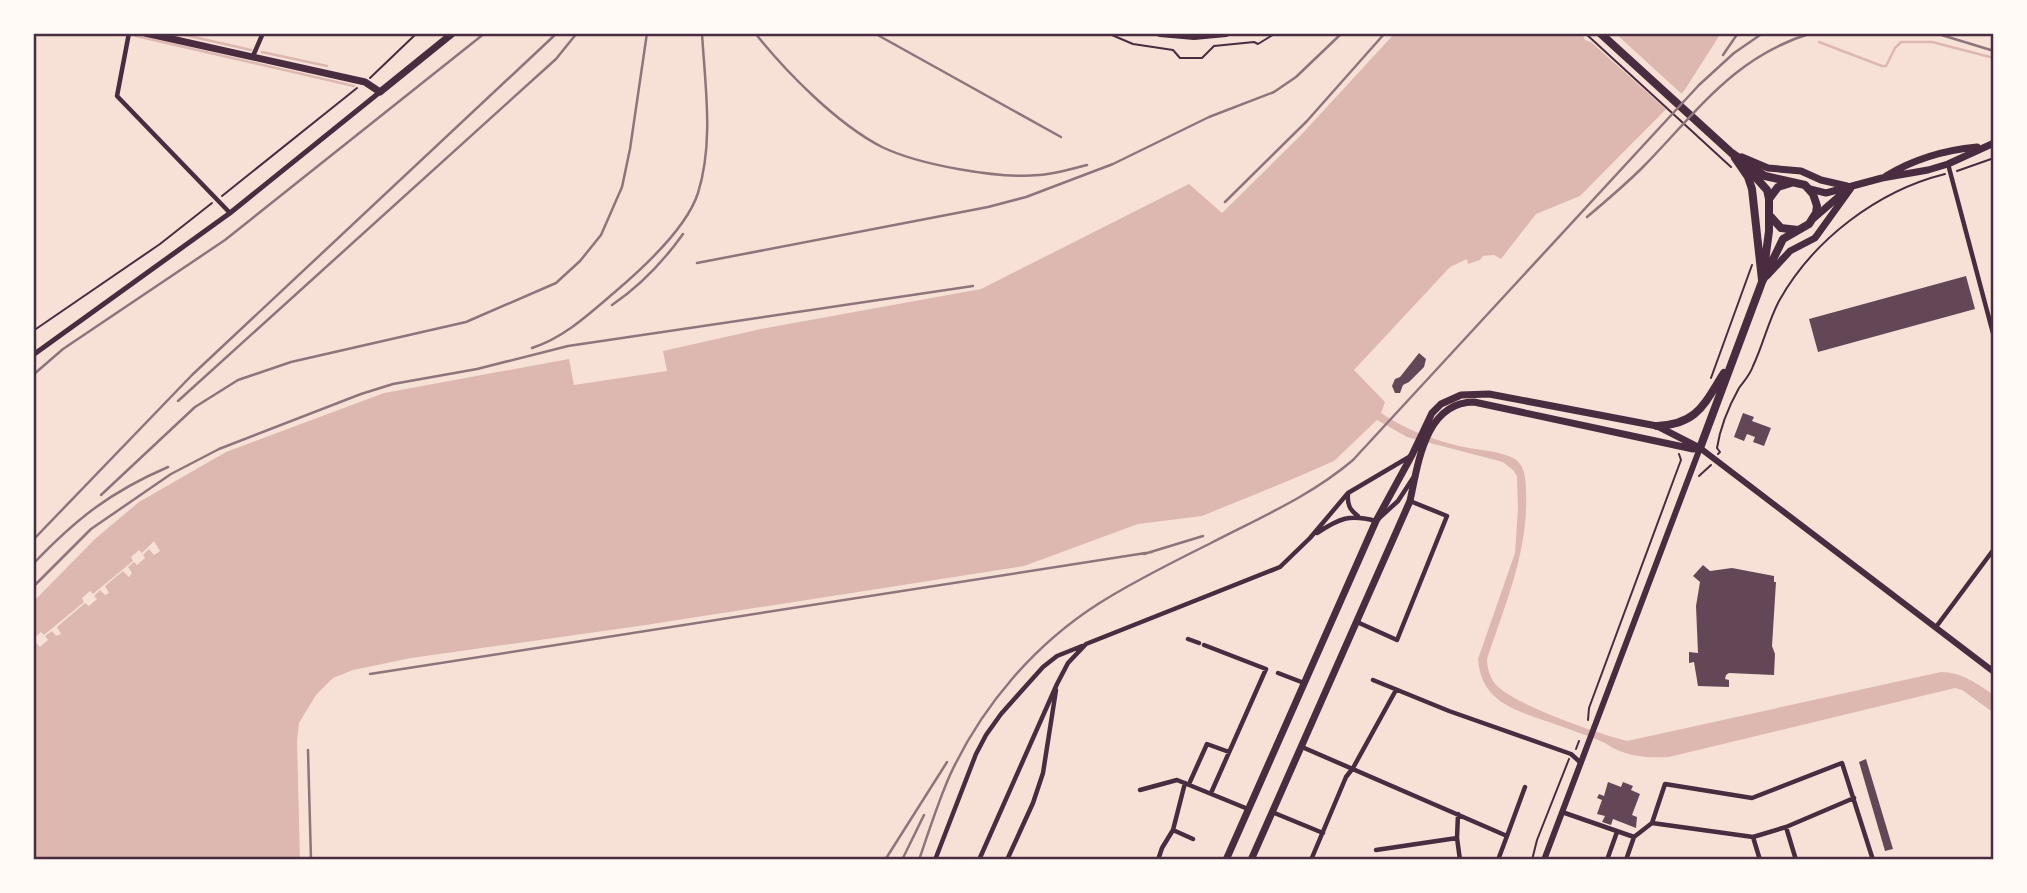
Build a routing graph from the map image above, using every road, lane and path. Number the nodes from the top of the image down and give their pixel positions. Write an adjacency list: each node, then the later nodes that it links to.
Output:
1 (130, 33): 26 (street)
2 (145, 33): 12 (main road)
3 (263, 33): 12 (street)
4 (417, 33): 13 (path)
5 (453, 33): 14 (main road)
6 (1107, 33): 9 (path)
7 (1160, 33): 8 (highway)
8 (1226, 33)
9 (1276, 33)
10 (1585, 33): 20 (path)
11 (1600, 33): 18 (highway)
12 (253, 56): 13 (main road)
13 (365, 82): 14 (main road); 26 (path)
14 (380, 92): 28 (street)
15 (1994, 143): 16 (main road)
16 (1983, 146): 17 (main road); 21 (main road)
17 (1952, 150): 21 (main road); 22 (main road)
18 (1732, 153): 23 (highway); 24 (main road); 27 (highway); 33 (highway)
19 (1994, 158): 21 (path)
20 (1731, 167)
21 (1950, 168): 22 (main road); 35 (street); 44 (path)
22 (1882, 178): 24 (main road)
23 (1793, 182): 25 (highway); 27 (highway)
24 (1851, 187): 25 (main road); 30 (main road); 33 (main road)
25 (1809, 189): 30 (highway)
26 (217, 199): 28 (street); 34 (path)
27 (1769, 199): 29 (highway)
28 (230, 213): 36 (street)
29 (1770, 216): 31 (highway); 33 (highway)
30 (1813, 219): 31 (highway)
31 (1798, 230): 33 (highway)
32 (1752, 263): 38 (path)
33 (1762, 282): 37 (highway)
34 (33, 331)
35 (1994, 337)
36 (33, 355)
37 (1732, 362): 39 (highway); 41 (highway)
38 (1709, 382)
39 (1657, 426): 40 (main road); 41 (main road)
40 (1428, 427): 41 (main road); 42 (main road)
41 (1700, 448): 44 (main road); 66 (main road)
42 (1417, 451): 45 (main road); 47 (street); 50 (main road)
43 (1681, 460): 63 (path)
44 (1714, 461): 46 (path); 54 (main road)
45 (1416, 474): 48 (main road); 50 (street)
46 (1700, 477)
47 (1348, 493): 49 (street); 51 (street)
48 (1409, 501): 53 (main road); 53 (street)
49 (1359, 516): 50 (street); 51 (street)
50 (1376, 521): 60 (main road)
51 (1310, 538): 56 (street)
52 (1994, 549): 54 (street)
53 (1357, 621): 64 (main road)
54 (1935, 628): 58 (main road)
55 (1188, 639): 57 (street)
56 (1086, 644): 61 (street); 89 (street)
57 (1272, 671): 60 (street); 65 (street)
58 (1994, 673)
59 (1373, 680): 62 (street)
60 (1304, 683): 74 (main road)
61 (1056, 684): 90 (street); 91 (street)
62 (1395, 690): 66 (street); 67 (street)
63 (1588, 720)
64 (1302, 747): 67 (street); 75 (main road)
65 (1229, 752): 69 (street); 72 (street)
66 (1581, 762): 76 (main road)
67 (1353, 768): 77 (street); 82 (street)
68 (1560, 782): 98 (path)
69 (1187, 783): 71 (street); 72 (street); 80 (street)
70 (1525, 787): 83 (street)
71 (1140, 790)
72 (1211, 793): 74 (street)
73 (1854, 798): 78 (street); 79 (street); 104 (street)
74 (1248, 809): 93 (main road)
75 (1272, 812): 82 (street); 94 (main road)
76 (1562, 812): 81 (street); 99 (main road)
77 (1458, 814): 83 (street); 85 (street)
78 (1652, 822): 84 (street); 86 (street)
79 (1786, 827): 86 (street); 103 (street)
80 (1173, 830): 87 (street); 92 (street)
81 (1618, 832): 84 (street); 100 (street)
82 (1323, 833): 95 (street)
83 (1507, 836): 97 (street)
84 (1634, 837): 101 (street)
85 (1457, 838): 88 (street); 96 (street)
86 (1753, 838): 102 (street)
87 (1193, 839)
88 (1376, 850)
89 (935, 860)
90 (979, 860)
91 (1007, 860)
92 (1158, 860)
93 (1226, 860)
94 (1251, 860)
95 (1311, 860)
96 (1460, 860)
97 (1498, 860)
98 (1532, 860)
99 (1544, 860)
100 (1607, 860)
101 (1626, 860)
102 (1760, 860)
103 (1797, 860)
104 (1872, 860)

